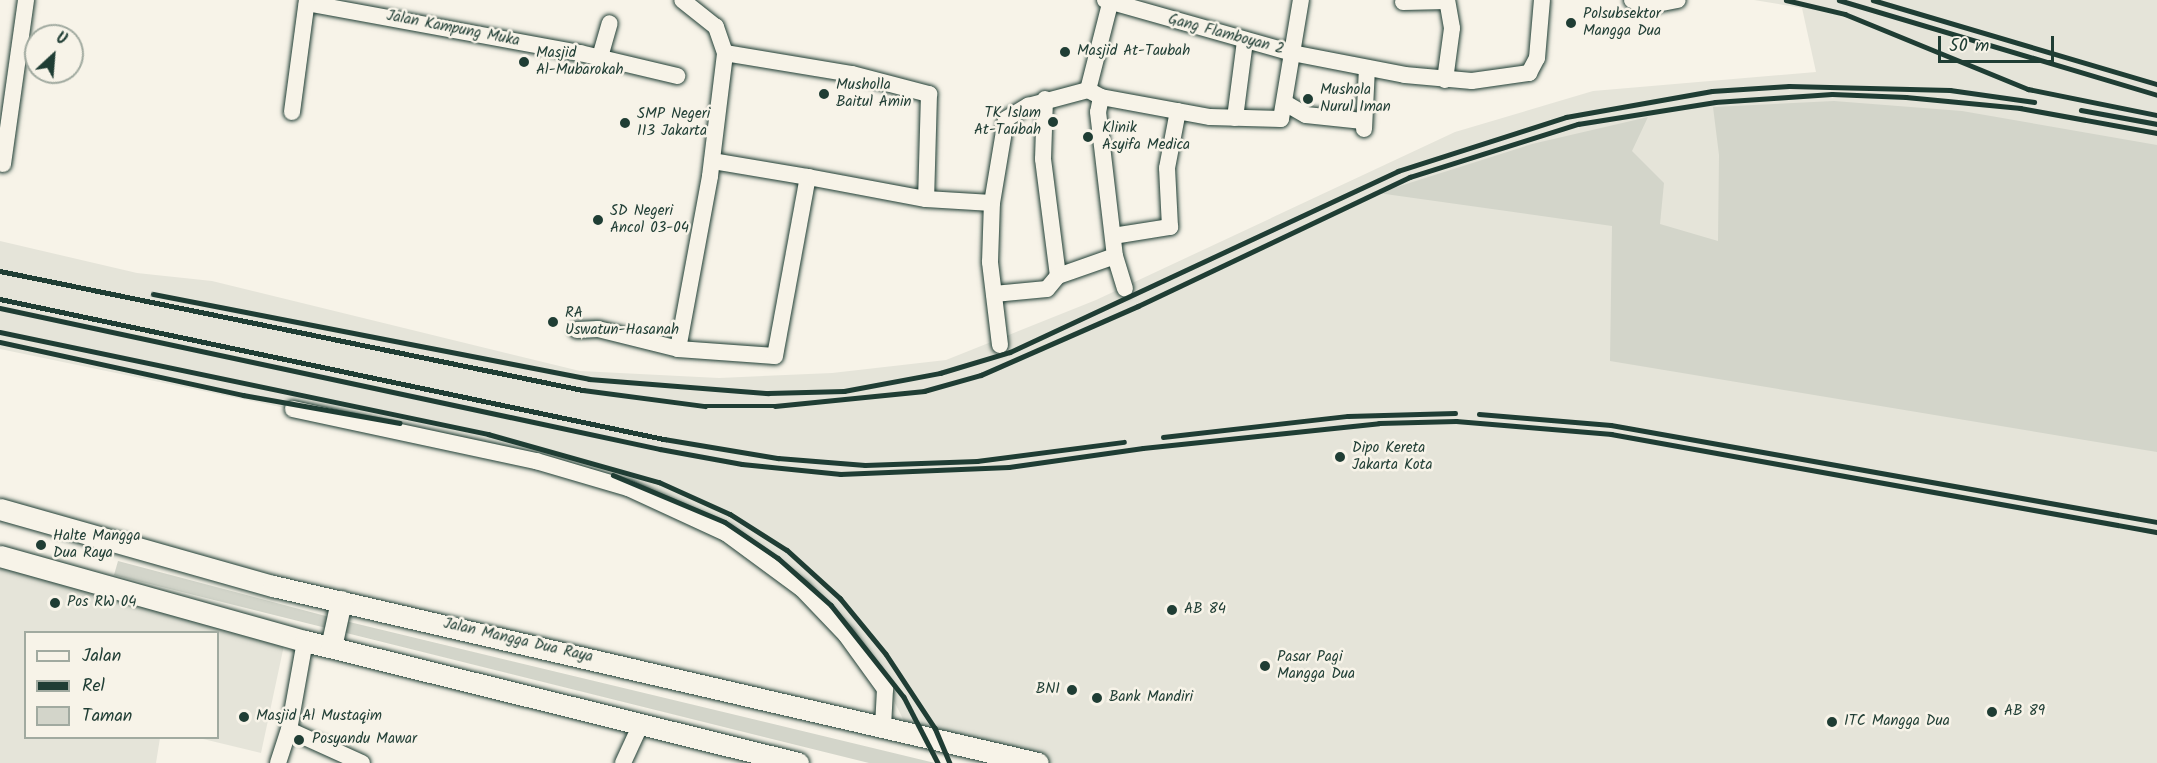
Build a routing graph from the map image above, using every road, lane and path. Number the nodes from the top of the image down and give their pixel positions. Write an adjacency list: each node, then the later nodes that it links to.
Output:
1 (26, 0): 27 (street)
2 (682, 0): 15 (street)
3 (1301, 0): 14 (street, Gang Flamboyan 2)
4 (1542, 0): 19 (street)
5 (1632, 0): 6 (street)
6 (1678, 0)
7 (307, 1): 11 (street, Jalan Kampung Muka); 24 (street)
8 (1447, 1): 10 (street); 19 (street)
9 (1107, 2): 13 (street, Gang Flamboyan 2); 20 (street)
10 (1403, 2)
11 (385, 8): 16 (street, Jalan Kampung Muka)
12 (610, 23): 16 (street)
13 (1245, 41): 14 (street, Gang Flamboyan 2); 25 (street)
14 (1292, 52): 17 (street); 22 (street)
15 (725, 53): 26 (street); 29 (street)
16 (600, 57): 18 (street, Jalan Kampung Muka)
17 (1367, 68): 19 (street); 22 (street)
18 (677, 76)
19 (1445, 80)
20 (1094, 94): 21 (street); 23 (street); 31 (street)
21 (1045, 99): 30 (street); 33 (street)
22 (1285, 103): 25 (street)
23 (1178, 111): 25 (street); 31 (street)
24 (292, 112)
25 (1234, 118)
26 (712, 161): 28 (street); 38 (street)
27 (3, 164)
28 (808, 177): 29 (street); 38 (street)
29 (926, 199): 30 (street)
30 (992, 203): 35 (street)
31 (1113, 236): 32 (street)
32 (1115, 256): 33 (street); 34 (street)
33 (1058, 276): 35 (street)
34 (1125, 289)
35 (994, 294): 37 (street)
36 (577, 330): 38 (street)
37 (1000, 345)
38 (678, 349)
39 (293, 409): 45 (street)
40 (0, 509): 42 (main road, Jalan Mangga Dua Raya)
41 (0, 556): 43 (main road)
42 (341, 602): 44 (main road); 45 (main road, Jalan Mangga Dua Raya)
43 (305, 641): 44 (main road); 47 (street)
44 (331, 647): 46 (main road)
45 (882, 724): 52 (main road, Jalan Mangga Dua Raya)
46 (640, 726): 50 (street); 51 (main road)
47 (289, 730): 48 (street); 49 (street)
48 (278, 763)
49 (362, 763)
50 (623, 763)
51 (798, 763)
52 (1038, 763)

